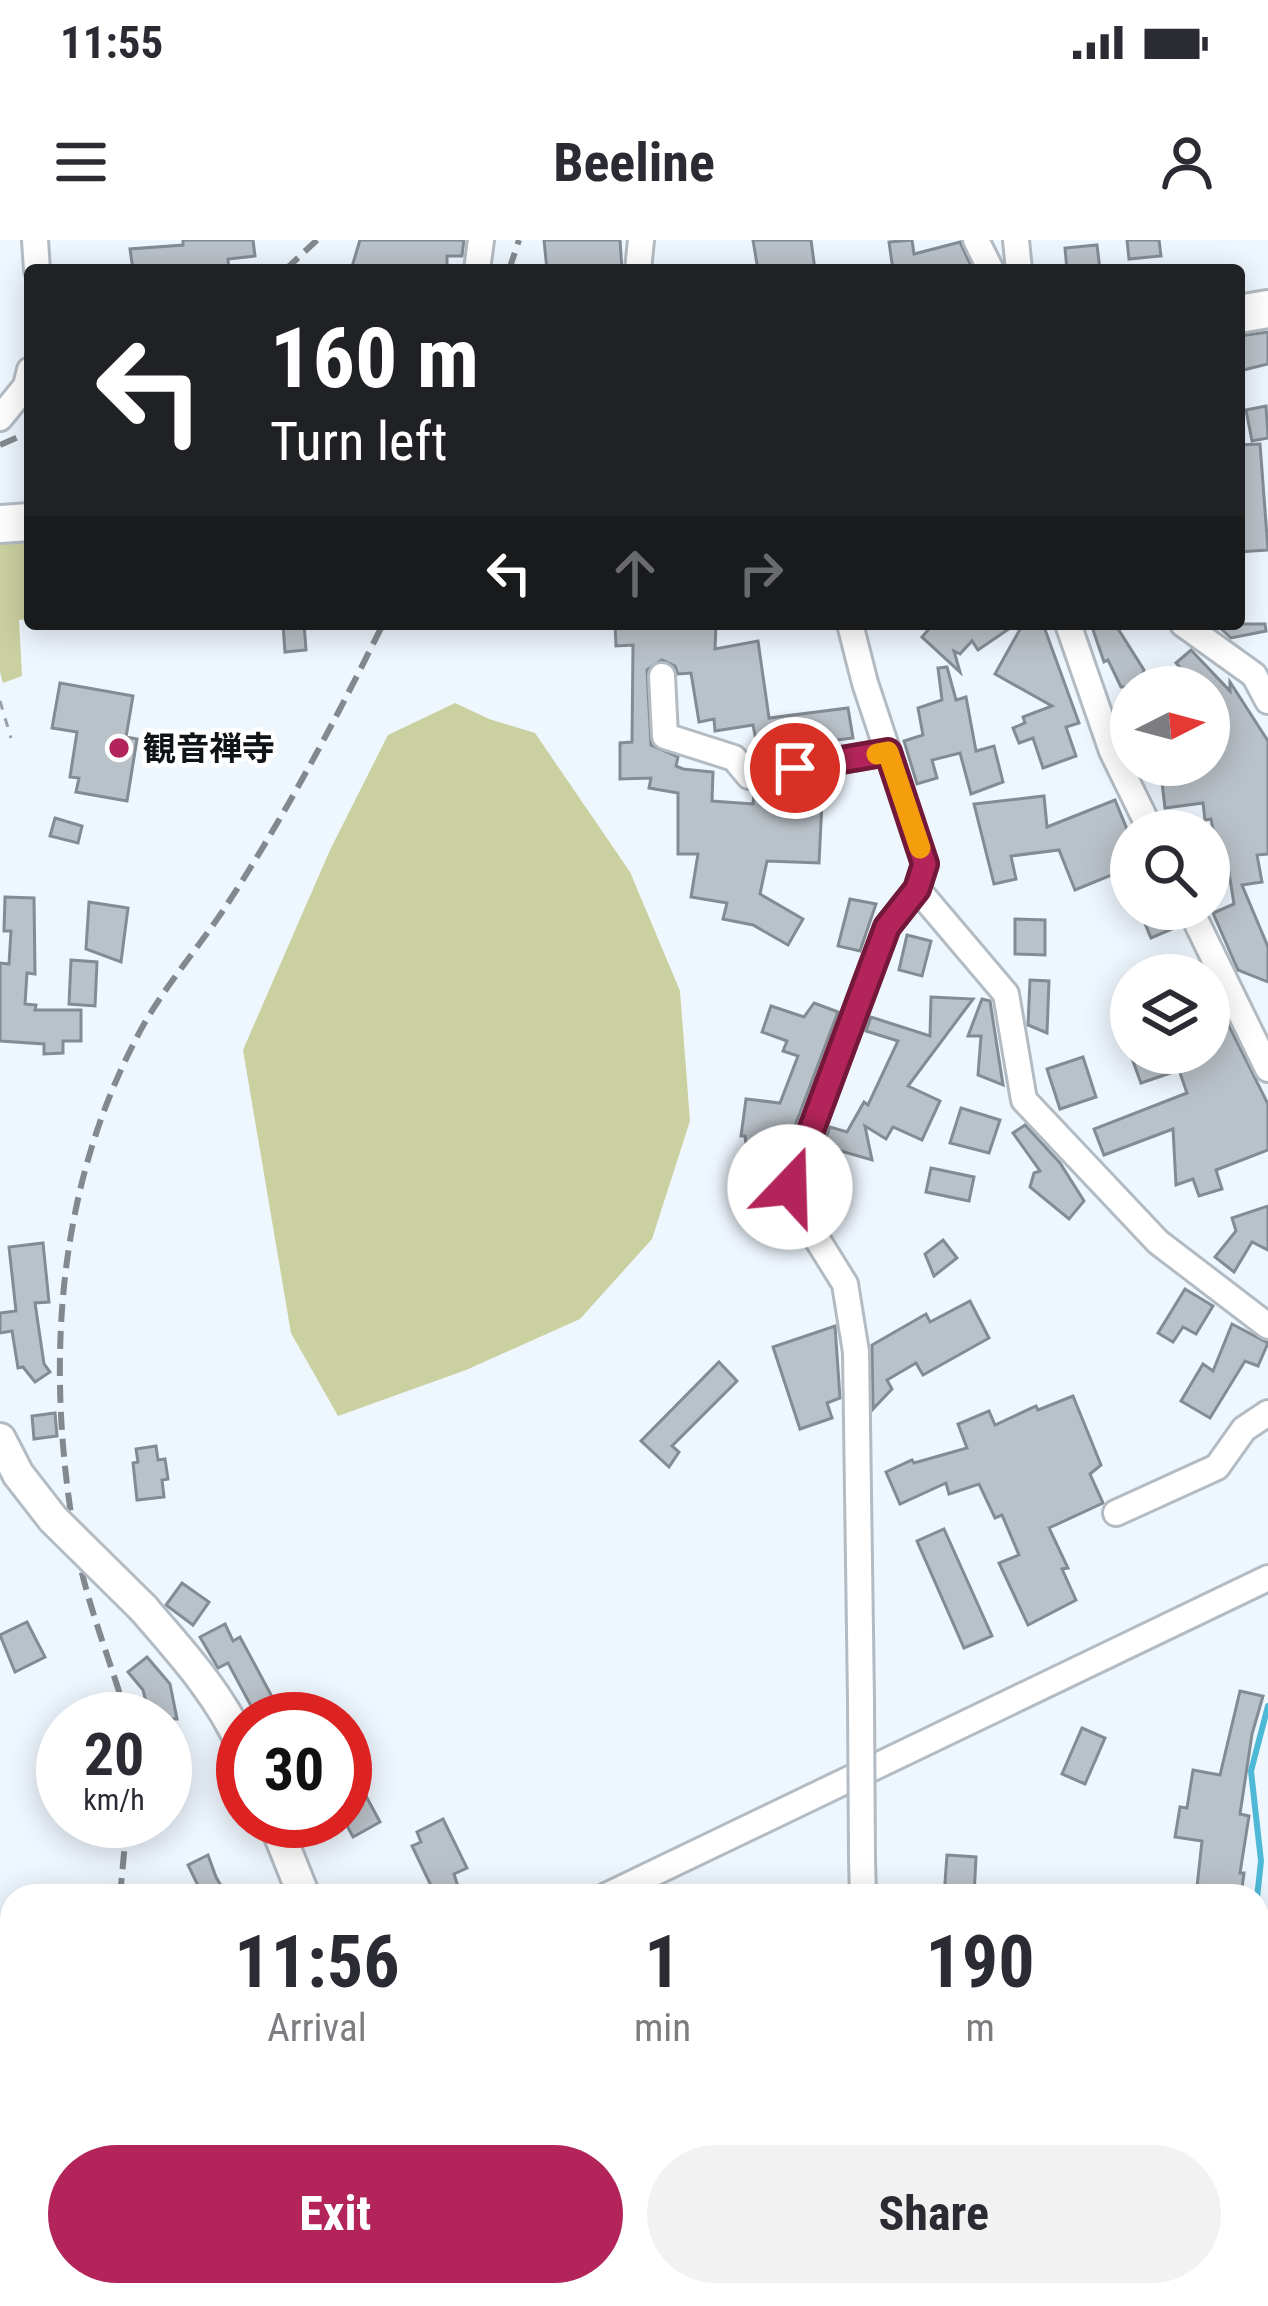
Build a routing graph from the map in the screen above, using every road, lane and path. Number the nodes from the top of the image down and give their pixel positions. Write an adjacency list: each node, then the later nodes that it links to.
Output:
1 (24, 388): 2 (street)
2 (0, 418)
3 (852, 630): 10 (street)
4 (1071, 630): 11 (street)
5 (1191, 630): 8 (street)
6 (662, 676): 10 (street)
7 (0, 701): 9 (path)
8 (1268, 701)
9 (11, 738)
10 (888, 752): 12 (street)
11 (1141, 810)
12 (917, 889): 15 (street); 24 (street, bridge)
13 (1200, 930): 14 (street)
14 (1268, 1069)
15 (1268, 1326)
16 (1268, 1413): 18 (street)
17 (0, 1439): 20 (main road, bridge)
18 (1116, 1513)
19 (1268, 1578): 23 (street)
20 (216, 1699)
21 (285, 1848): 22 (main road)
22 (299, 1884)
23 (631, 1884)
24 (863, 1884)

